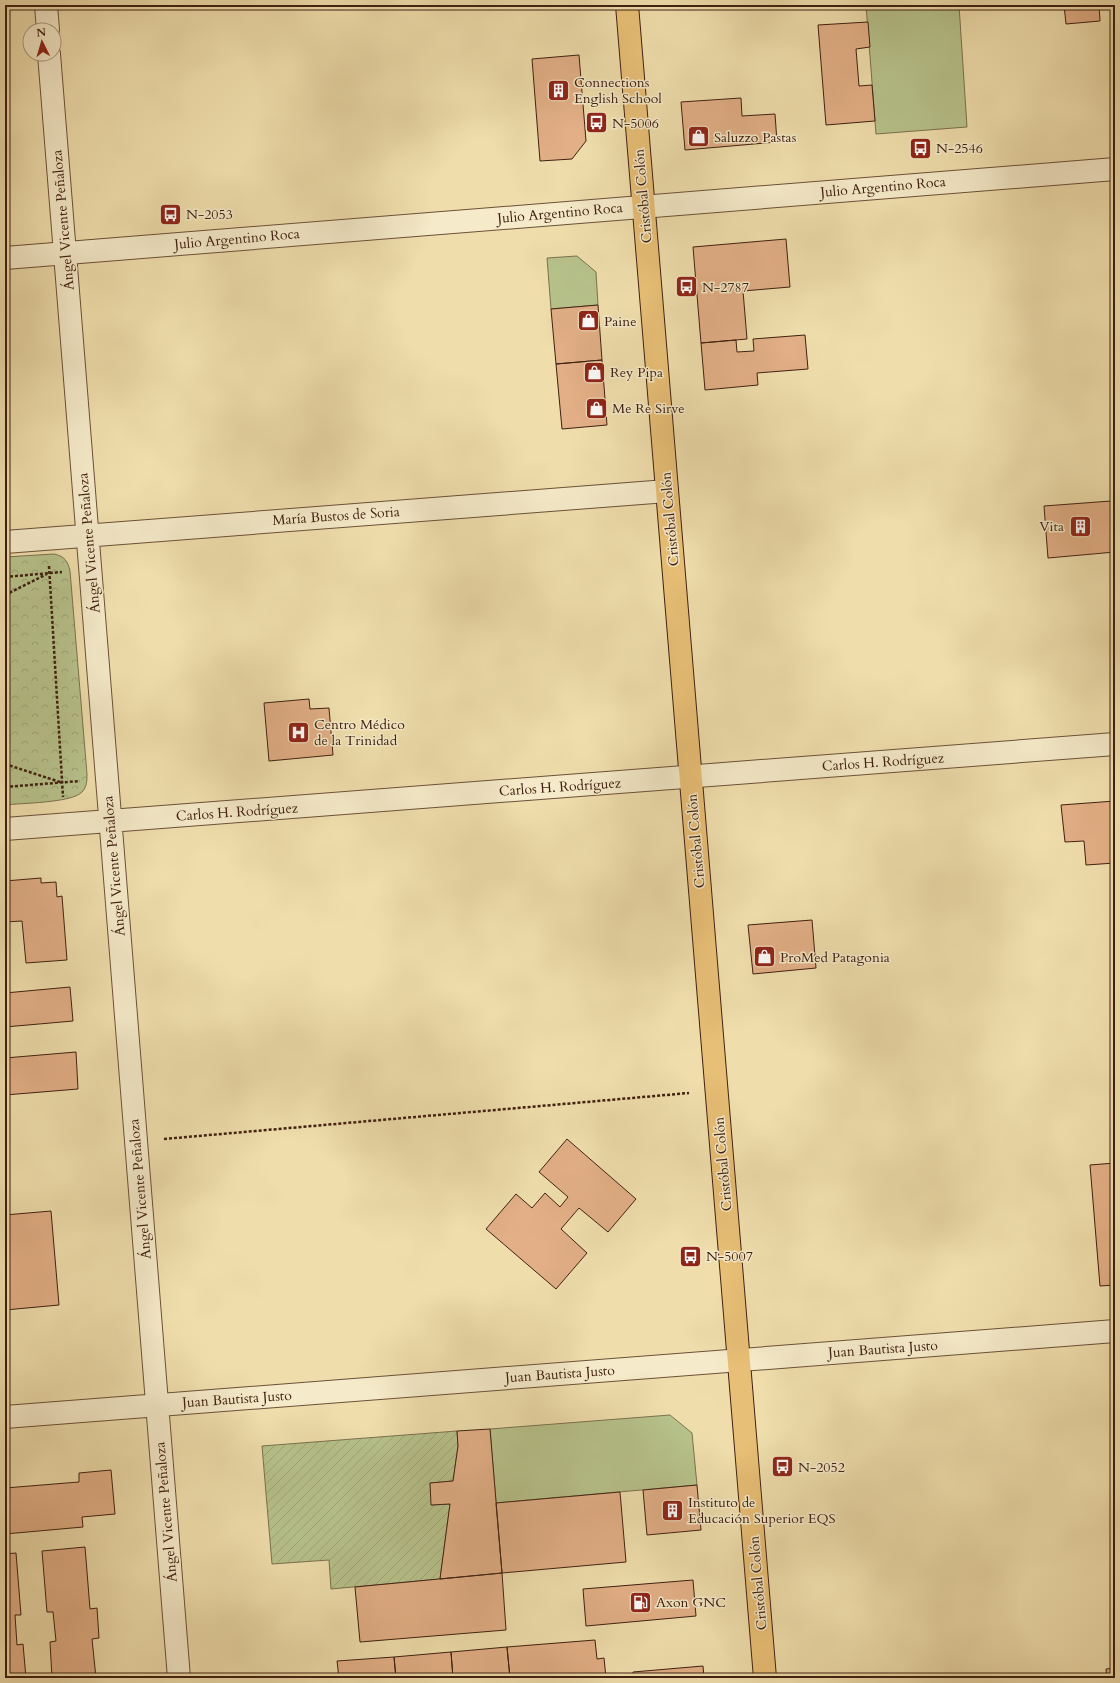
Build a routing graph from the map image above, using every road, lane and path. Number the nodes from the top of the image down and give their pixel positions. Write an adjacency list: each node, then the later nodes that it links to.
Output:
1 (46, 5): 3 (street)
2 (627, 5): 6 (main road, Cristóbal Colón)
3 (47, 22)
4 (51, 62): 7 (street, Ángel Vicente Peñaloza)
5 (1115, 169): 6 (street, Julio Argentino Roca)
6 (644, 206): 7 (street, Julio Argentino Roca); 9 (main road, Cristóbal Colón)
7 (65, 253): 8 (street, Julio Argentino Roca); 10 (street, Ángel Vicente Peñaloza)
8 (5, 258)
9 (667, 491): 10 (street, María Bustos de Soria); 19 (main road, Cristóbal Colón)
10 (88, 535): 11 (street, María Bustos de Soria); 24 (street, Ángel Vicente Peñaloza)
11 (5, 542)
12 (49, 560): 14 (path)
13 (63, 572): 14 (path)
14 (50, 573): 15 (path); 16 (path); 21 (path)
15 (5, 577)
16 (5, 596)
17 (1115, 744): 19 (street, Carlos H. Rodríguez)
18 (5, 764): 21 (path)
19 (691, 777): 24 (street, Carlos H. Rodríguez); 26 (main road, Cristóbal Colón)
20 (86, 781): 21 (path)
21 (62, 783): 22 (path); 23 (path)
22 (5, 787)
23 (64, 800)
24 (111, 822): 25 (street, Carlos H. Rodríguez); 27 (street, Ángel Vicente Peñaloza)
25 (5, 830)
26 (717, 1091): 27 (path); 29 (main road, Cristóbal Colón)
27 (136, 1142): 30 (street, Ángel Vicente Peñaloza)
28 (1115, 1331): 29 (street, Juan Bautista Justo)
29 (739, 1360): 30 (street, Juan Bautista Justo); 33 (main road, Cristóbal Colón)
30 (158, 1405): 31 (street, Juan Bautista Justo); 32 (street, Ángel Vicente Peñaloza)
31 (5, 1417)
32 (179, 1678)
33 (765, 1678)

